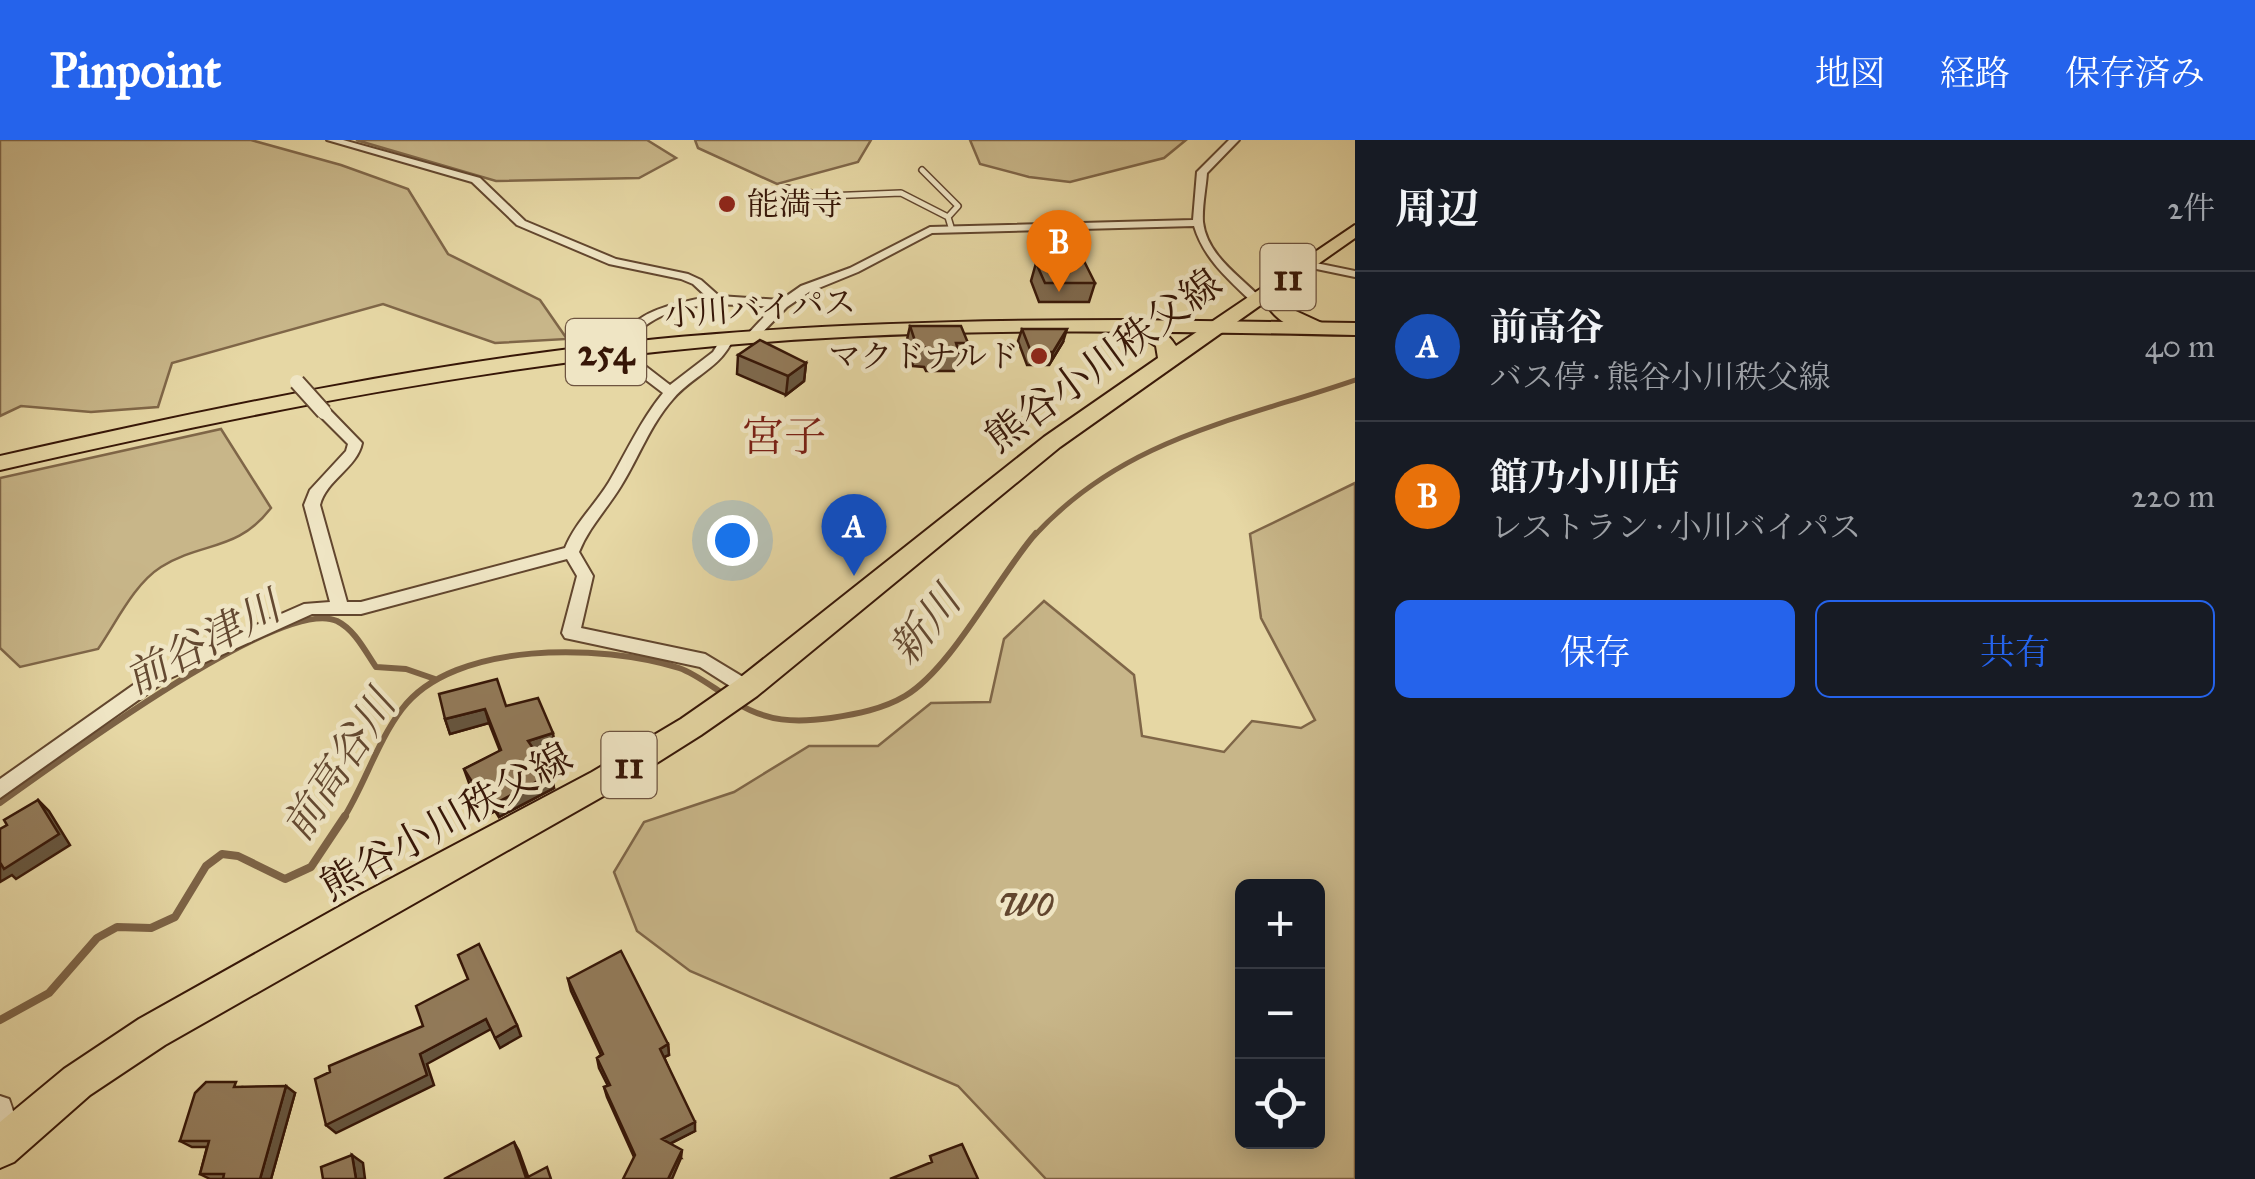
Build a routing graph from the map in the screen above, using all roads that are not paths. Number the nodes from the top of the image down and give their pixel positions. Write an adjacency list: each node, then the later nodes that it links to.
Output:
1 (332, 140): 11 (street)
2 (1234, 140): 6 (street)
3 (922, 170): 5 (lane)
4 (772, 193): 5 (lane)
5 (949, 222): 6 (street); 12 (street)
6 (1198, 223): 10 (street)
7 (1355, 230): 8 (main road, 熊谷小川秩父線 / 11)
8 (1306, 264): 9 (street); 10 (main road, 熊谷小川秩父線 / 11)
9 (1355, 274)
10 (1264, 294): 14 (main road, 熊谷小川秩父線 / 11); 15 (main road)
11 (716, 298): 12 (street); 19 (street)
12 (783, 304): 17 (street)
13 (1138, 326): 14 (main road, 小川バイパス / 254); 17 (main road, 小川バイパス / 254); 21 (main road)
14 (1222, 326): 15 (main road, 小川バイパス / 254); 21 (main road, 熊谷小川秩父線 / 11)
15 (1317, 328): 16 (main road, 小川バイパス / 254)
16 (1355, 329)
17 (751, 337): 18 (main road, 小川バイパス / 254)
18 (728, 339): 23 (street); 24 (main road, 小川バイパス / 254)
19 (626, 340)
20 (630, 361): 23 (street)
21 (1168, 362): 27 (main road, 熊谷小川秩父線 / 11)
22 (293, 379): 26 (street, bridge)
23 (671, 392): 25 (street)
24 (0, 463)
25 (570, 552): 26 (street); 27 (street)
26 (340, 608): 28 (street)
27 (746, 688): 30 (main road, 熊谷小川秩父線 / 11)
28 (0, 790)
29 (0, 1108): 30 (street)
30 (3, 1145)

